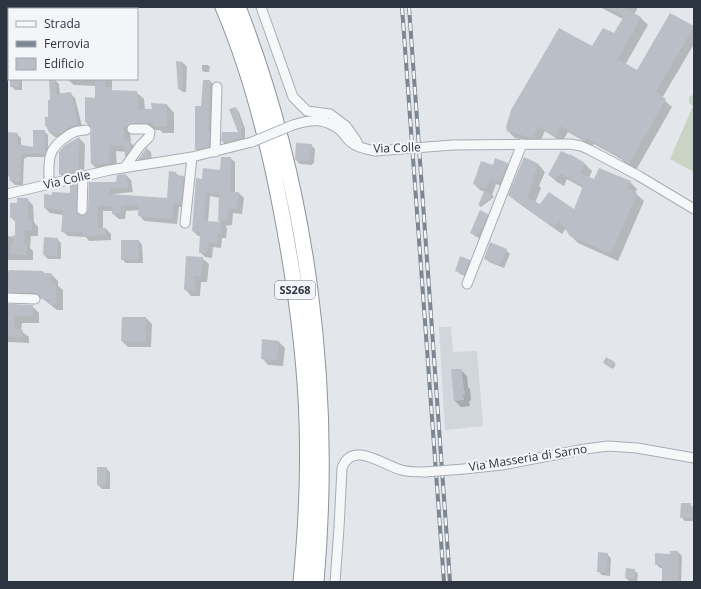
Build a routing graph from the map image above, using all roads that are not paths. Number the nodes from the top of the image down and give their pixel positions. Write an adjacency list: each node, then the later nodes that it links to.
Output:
1 (223, 7): 22 (highway, SS268)
2 (238, 7): 23 (highway, SS268)
3 (260, 7): 8 (street)
4 (217, 87): 9 (street)
5 (132, 129): 11 (street)
6 (86, 130): 13 (street)
7 (522, 144): 8 (street, Via Colle, bridge); 15 (street, Via Colle); 18 (street)
8 (359, 147): 9 (street, Via Colle, bridge)
9 (215, 152): 10 (street, Via Colle)
10 (192, 157): 11 (street, Via Colle); 17 (street)
11 (125, 167): 12 (street, Via Colle)
12 (83, 176): 13 (street, Via Colle); 16 (street)
13 (49, 183): 14 (street, Via Colle)
14 (7, 194)
15 (694, 209)
16 (82, 210)
17 (185, 223)
18 (467, 284)
19 (7, 298): 20 (street)
20 (35, 299)
21 (694, 458): 24 (street, Via Masseria di Sarno, bridge)
22 (301, 582)
23 (316, 582)
24 (335, 582)

